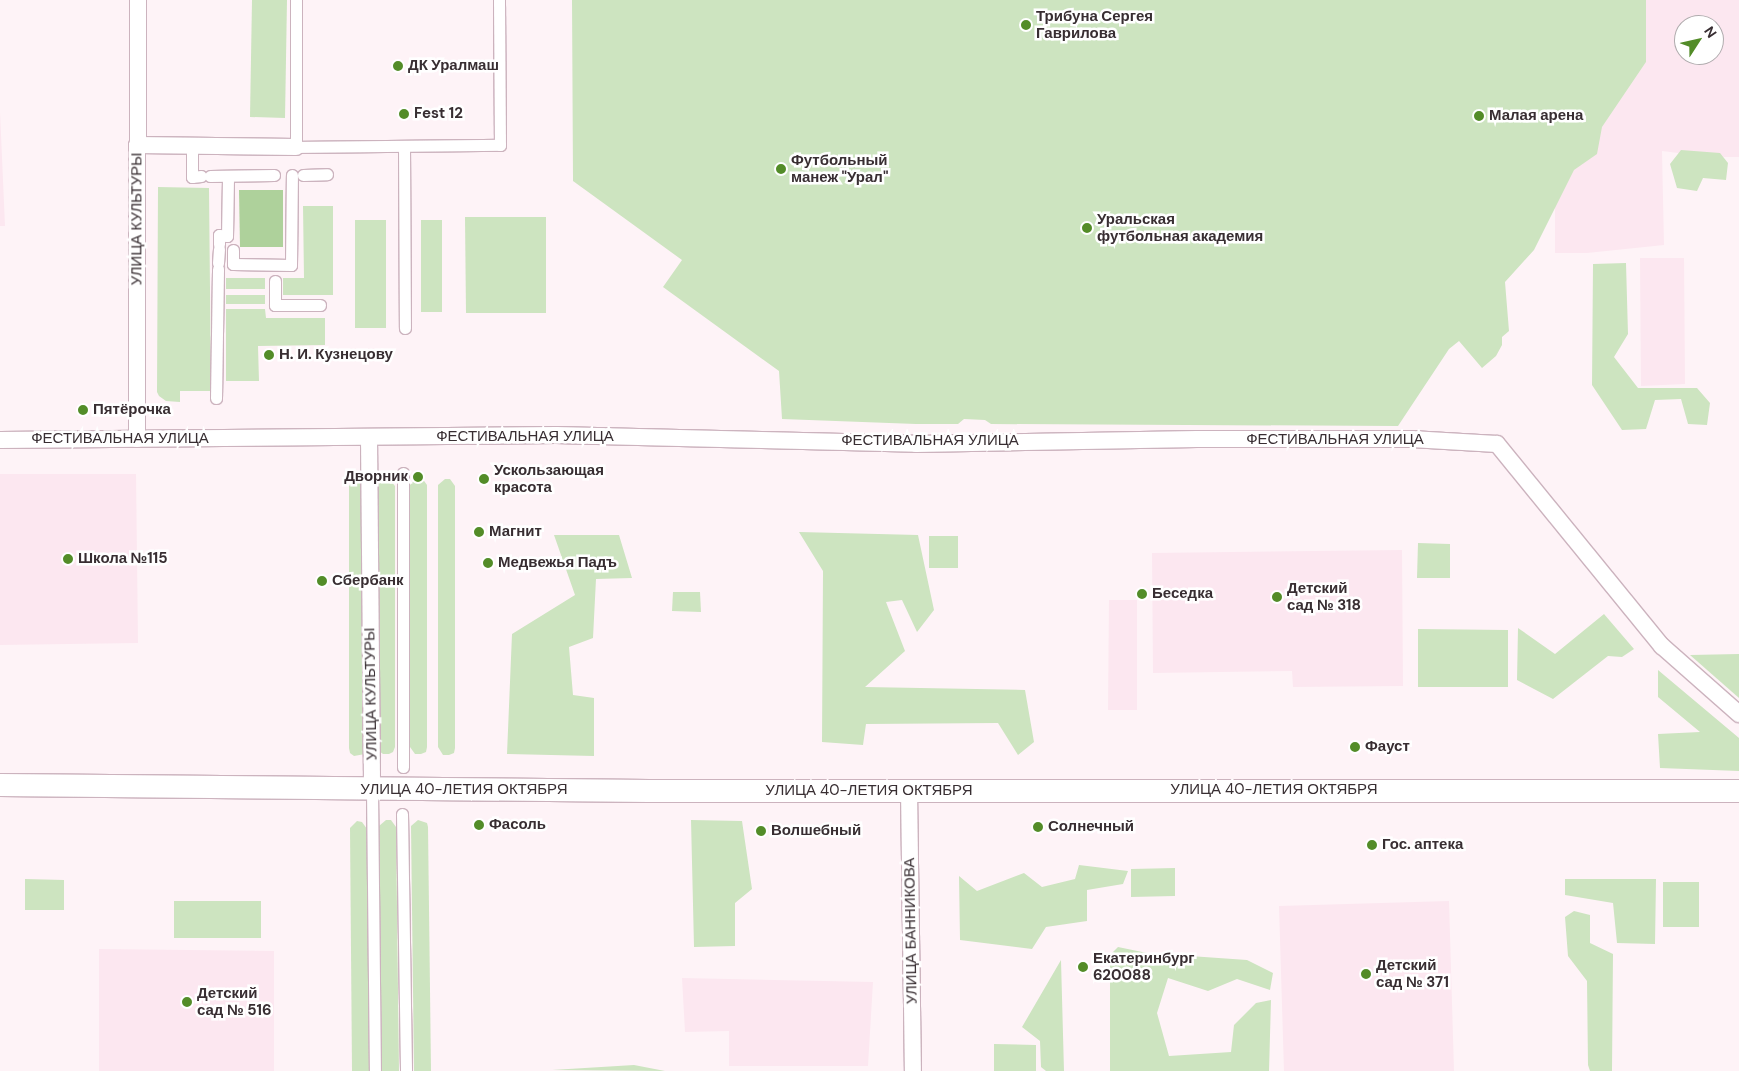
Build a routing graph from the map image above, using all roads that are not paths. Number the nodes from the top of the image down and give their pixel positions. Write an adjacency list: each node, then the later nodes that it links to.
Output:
1 (138, 0): 4 (street, УЛИЦА КУЛЬТУРЫ)
2 (296, 0): 6 (street)
3 (499, 0): 7 (street)
4 (137, 144): 5 (street); 17 (street, УЛИЦА КУЛЬТУРЫ)
5 (192, 145): 6 (street); 10 (street)
6 (296, 147): 7 (street)
7 (404, 152): 14 (street)
8 (327, 174): 9 (street)
9 (298, 175): 10 (street); 12 (street)
10 (228, 176): 11 (street)
11 (226, 245): 12 (street); 15 (street)
12 (275, 273): 13 (street)
13 (320, 305)
14 (404, 328)
15 (216, 398)
16 (369, 437): 17 (street, ФЕСТИВАЛЬНАЯ УЛИЦА); 20 (street, ФЕСТИВАЛЬНАЯ УЛИЦА); 23 (street, УЛИЦА КУЛЬТУРЫ)
17 (137, 439): 18 (street, ФЕСТИВАЛЬНАЯ УЛИЦА)
18 (0, 440)
19 (403, 473): 21 (street, УЛИЦА КУЛЬТУРЫ)
20 (1739, 714)
21 (403, 767)
22 (0, 785): 23 (main road, УЛИЦА 40-ЛЕТИЯ ОКТЯБРЯ)
23 (372, 790): 24 (main road, УЛИЦА 40-ЛЕТИЯ ОКТЯБРЯ); 27 (street, УЛИЦА КУЛЬТУРЫ)
24 (909, 790): 25 (main road, УЛИЦА 40-ЛЕТИЯ ОКТЯБРЯ); 29 (street, УЛИЦА БАННИКОВА)
25 (1739, 791)
26 (402, 814): 28 (street)
27 (375, 1071)
28 (406, 1071)
29 (913, 1071)

